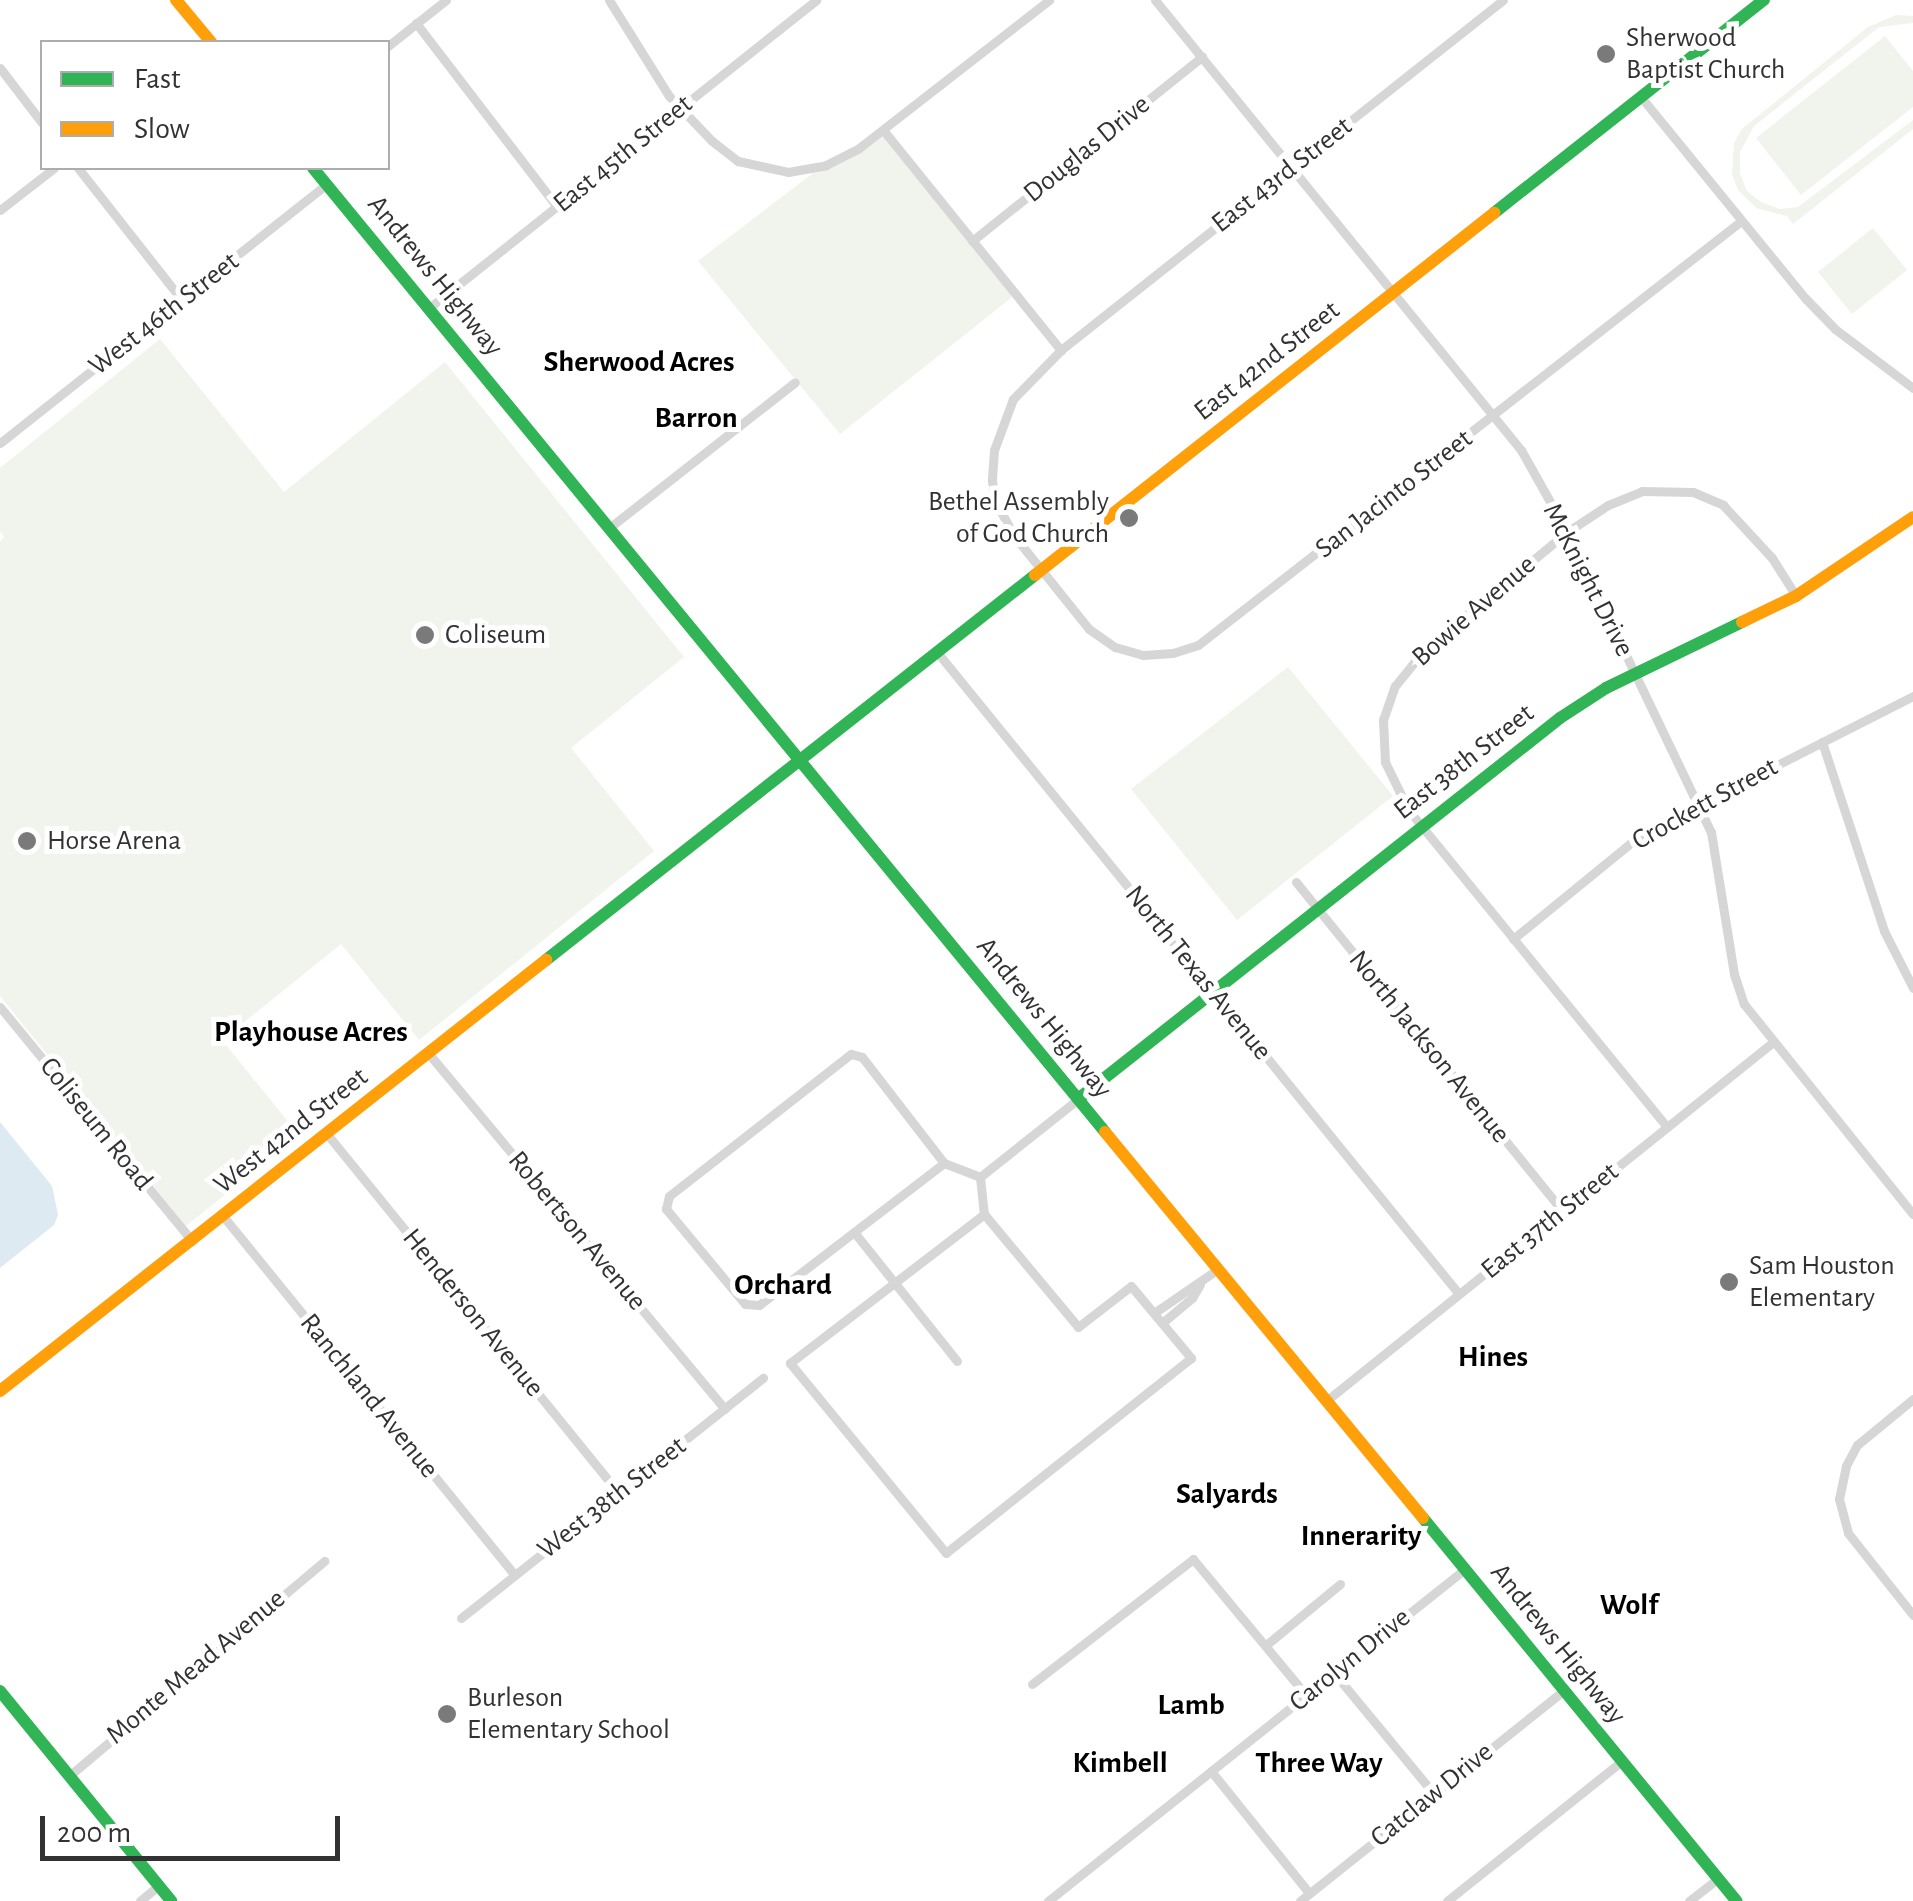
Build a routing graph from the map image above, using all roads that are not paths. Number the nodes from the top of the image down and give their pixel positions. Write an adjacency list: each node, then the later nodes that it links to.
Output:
1 (176, 0): 12 (main road)
2 (446, 0): 11 (street)
3 (609, 0): 17 (street)
4 (796, 0): 10 (street)
5 (816, 0): 10 (street, East 45th Street)
6 (1048, 0): 19 (street)
7 (1155, 0): 14 (street, McKnight Drive)
8 (1503, 0): 20 (street, East 43rd Street)
9 (1764, 0): 16 (main road, East 42nd Street)
10 (804, 9): 17 (street, East 45th Street)
11 (416, 23): 13 (street); 25 (street)
12 (209, 40)
13 (390, 44)
14 (1202, 57): 20 (street, McKnight Drive); 28 (street, Douglas Drive)
15 (0, 68): 18 (street)
16 (1641, 97): 27 (street); 29 (main road, East 42nd Street)
17 (680, 108): 19 (street); 25 (street, East 45th Street)
18 (40, 119)
19 (884, 131): 28 (street)
20 (1292, 167): 29 (street, McKnight Drive); 32 (street, East 43rd Street)
21 (51, 170): 26 (street)
22 (80, 170): 30 (street)
23 (316, 170): 24 (main road, Andrews Highway)
24 (327, 184): 30 (street, West 46th Street); 31 (main road, Andrews Highway)
25 (557, 207): 31 (street, East 45th Street)
26 (0, 210)
27 (1741, 222): 34 (street); 35 (street, San Jacinto Street)
28 (972, 241): 32 (street)
29 (1393, 292): 35 (street, McKnight Drive); 40 (main road, East 42nd Street)
30 (182, 300): 36 (street, West 46th Street)
31 (429, 308): 38 (main road, Andrews Highway)
32 (1061, 350): 40 (street, East 43rd Street)
33 (795, 382): 38 (street)
34 (1913, 388)
35 (1494, 416): 39 (street, McKnight Drive); 40 (street, San Jacinto Street)
36 (0, 443)
37 (1913, 516): 41 (main road, East 38th Street)
38 (609, 528): 46 (main road, Andrews Highway)
39 (1567, 532): 41 (street, Bowie Avenue); 43 (street, McKnight Drive); 48 (street, Bowie Avenue)
40 (1041, 571): 42 (main road, East 42nd Street)
41 (1796, 596): 43 (main road, East 38th Street)
42 (937, 652): 46 (main road, East 42nd Street); 53 (street, North Texas Avenue)
43 (1636, 674): 47 (street, McKnight Drive); 48 (main road, East 38th Street)
44 (1913, 696): 45 (street, Crockett Street)
45 (1822, 742): 47 (street, Crockett Street); 52 (street)
46 (800, 760): 56 (main road, West 42nd Street); 57 (main road, Andrews Highway)
47 (1698, 802): 51 (street, Crockett Street); 55 (street, McKnight Drive)
48 (1422, 827): 50 (main road, East 38th Street); 51 (street, Bowie Avenue)
49 (1296, 882): 50 (street, North Jackson Avenue)
50 (1318, 909): 53 (main road, East 38th Street); 62 (street, North Jackson Avenue)
51 (1513, 939): 58 (street, Bowie Avenue)
52 (1913, 988)
53 (1214, 992): 57 (main road, East 38th Street); 71 (street, North Texas Avenue)
54 (0, 1007): 67 (street, Coliseum Road)
55 (1773, 1042): 58 (street, East 37th Street); 64 (street, McKnight Drive)
56 (429, 1054): 59 (main road, West 42nd Street); 79 (street, Robertson Avenue)
57 (1078, 1099): 61 (street); 68 (main road, Andrews Highway)
58 (1667, 1127): 62 (street, East 37th Street)
59 (328, 1134): 65 (main road, West 42nd Street); 80 (street, Henderson Avenue)
60 (944, 1163): 61 (street); 66 (street); 66 (street)
61 (980, 1177): 63 (street)
62 (1563, 1212): 71 (street, East 37th Street)
63 (984, 1214): 69 (street); 72 (street)
64 (1913, 1214)
65 (223, 1216): 67 (main road, West 42nd Street); 83 (street, Ranchland Avenue)
66 (854, 1232): 69 (street)
67 (192, 1241): 76 (main road, West 42nd Street)
68 (1218, 1269): 70 (street); 77 (main road, Andrews Highway)
69 (894, 1284): 73 (street); 74 (street)
70 (1200, 1284): 72 (street); 73 (street)
71 (1459, 1294): 77 (street, East 37th Street)
72 (1154, 1313): 73 (street)
73 (1162, 1323)
74 (958, 1361)
75 (763, 1378): 79 (street, West 38th Street)
76 (0, 1391)
77 (1326, 1400): 82 (main road, Andrews Highway)
78 (1913, 1400): 85 (street)
79 (725, 1409): 80 (street, West 38th Street)
80 (618, 1493): 83 (street, West 38th Street)
81 (324, 1560): 95 (street, Monte Mead Avenue)
82 (1464, 1569): 88 (street, Carolyn Drive); 90 (main road, Andrews Highway)
83 (515, 1575): 86 (street, West 38th Street)
84 (1340, 1584): 87 (street)
85 (1913, 1616)
86 (460, 1618)
87 (1266, 1645): 89 (street); 92 (street)
88 (1334, 1673): 92 (street, Carolyn Drive); 96 (street)
89 (1032, 1684)
90 (1564, 1690): 93 (main road, Andrews Highway); 96 (street, Catclaw Drive)
91 (0, 1691): 95 (main road)
92 (1306, 1695): 94 (street, Carolyn Drive)
93 (1622, 1761): 97 (main road, Andrews Highway); 104 (street)
94 (1211, 1771): 99 (street); 102 (street, Carolyn Drive)
95 (69, 1776): 98 (main road)
96 (1434, 1794): 99 (street, Catclaw Drive)
97 (1718, 1878): 105 (street); 106 (main road, Andrews Highway)
98 (159, 1886): 100 (street); 101 (main road)
99 (1310, 1893): 103 (street, Catclaw Drive)
100 (140, 1901)
101 (172, 1901)
102 (1048, 1901)
103 (1300, 1901)
104 (1447, 1901)
105 (1689, 1901)
106 (1737, 1901)

